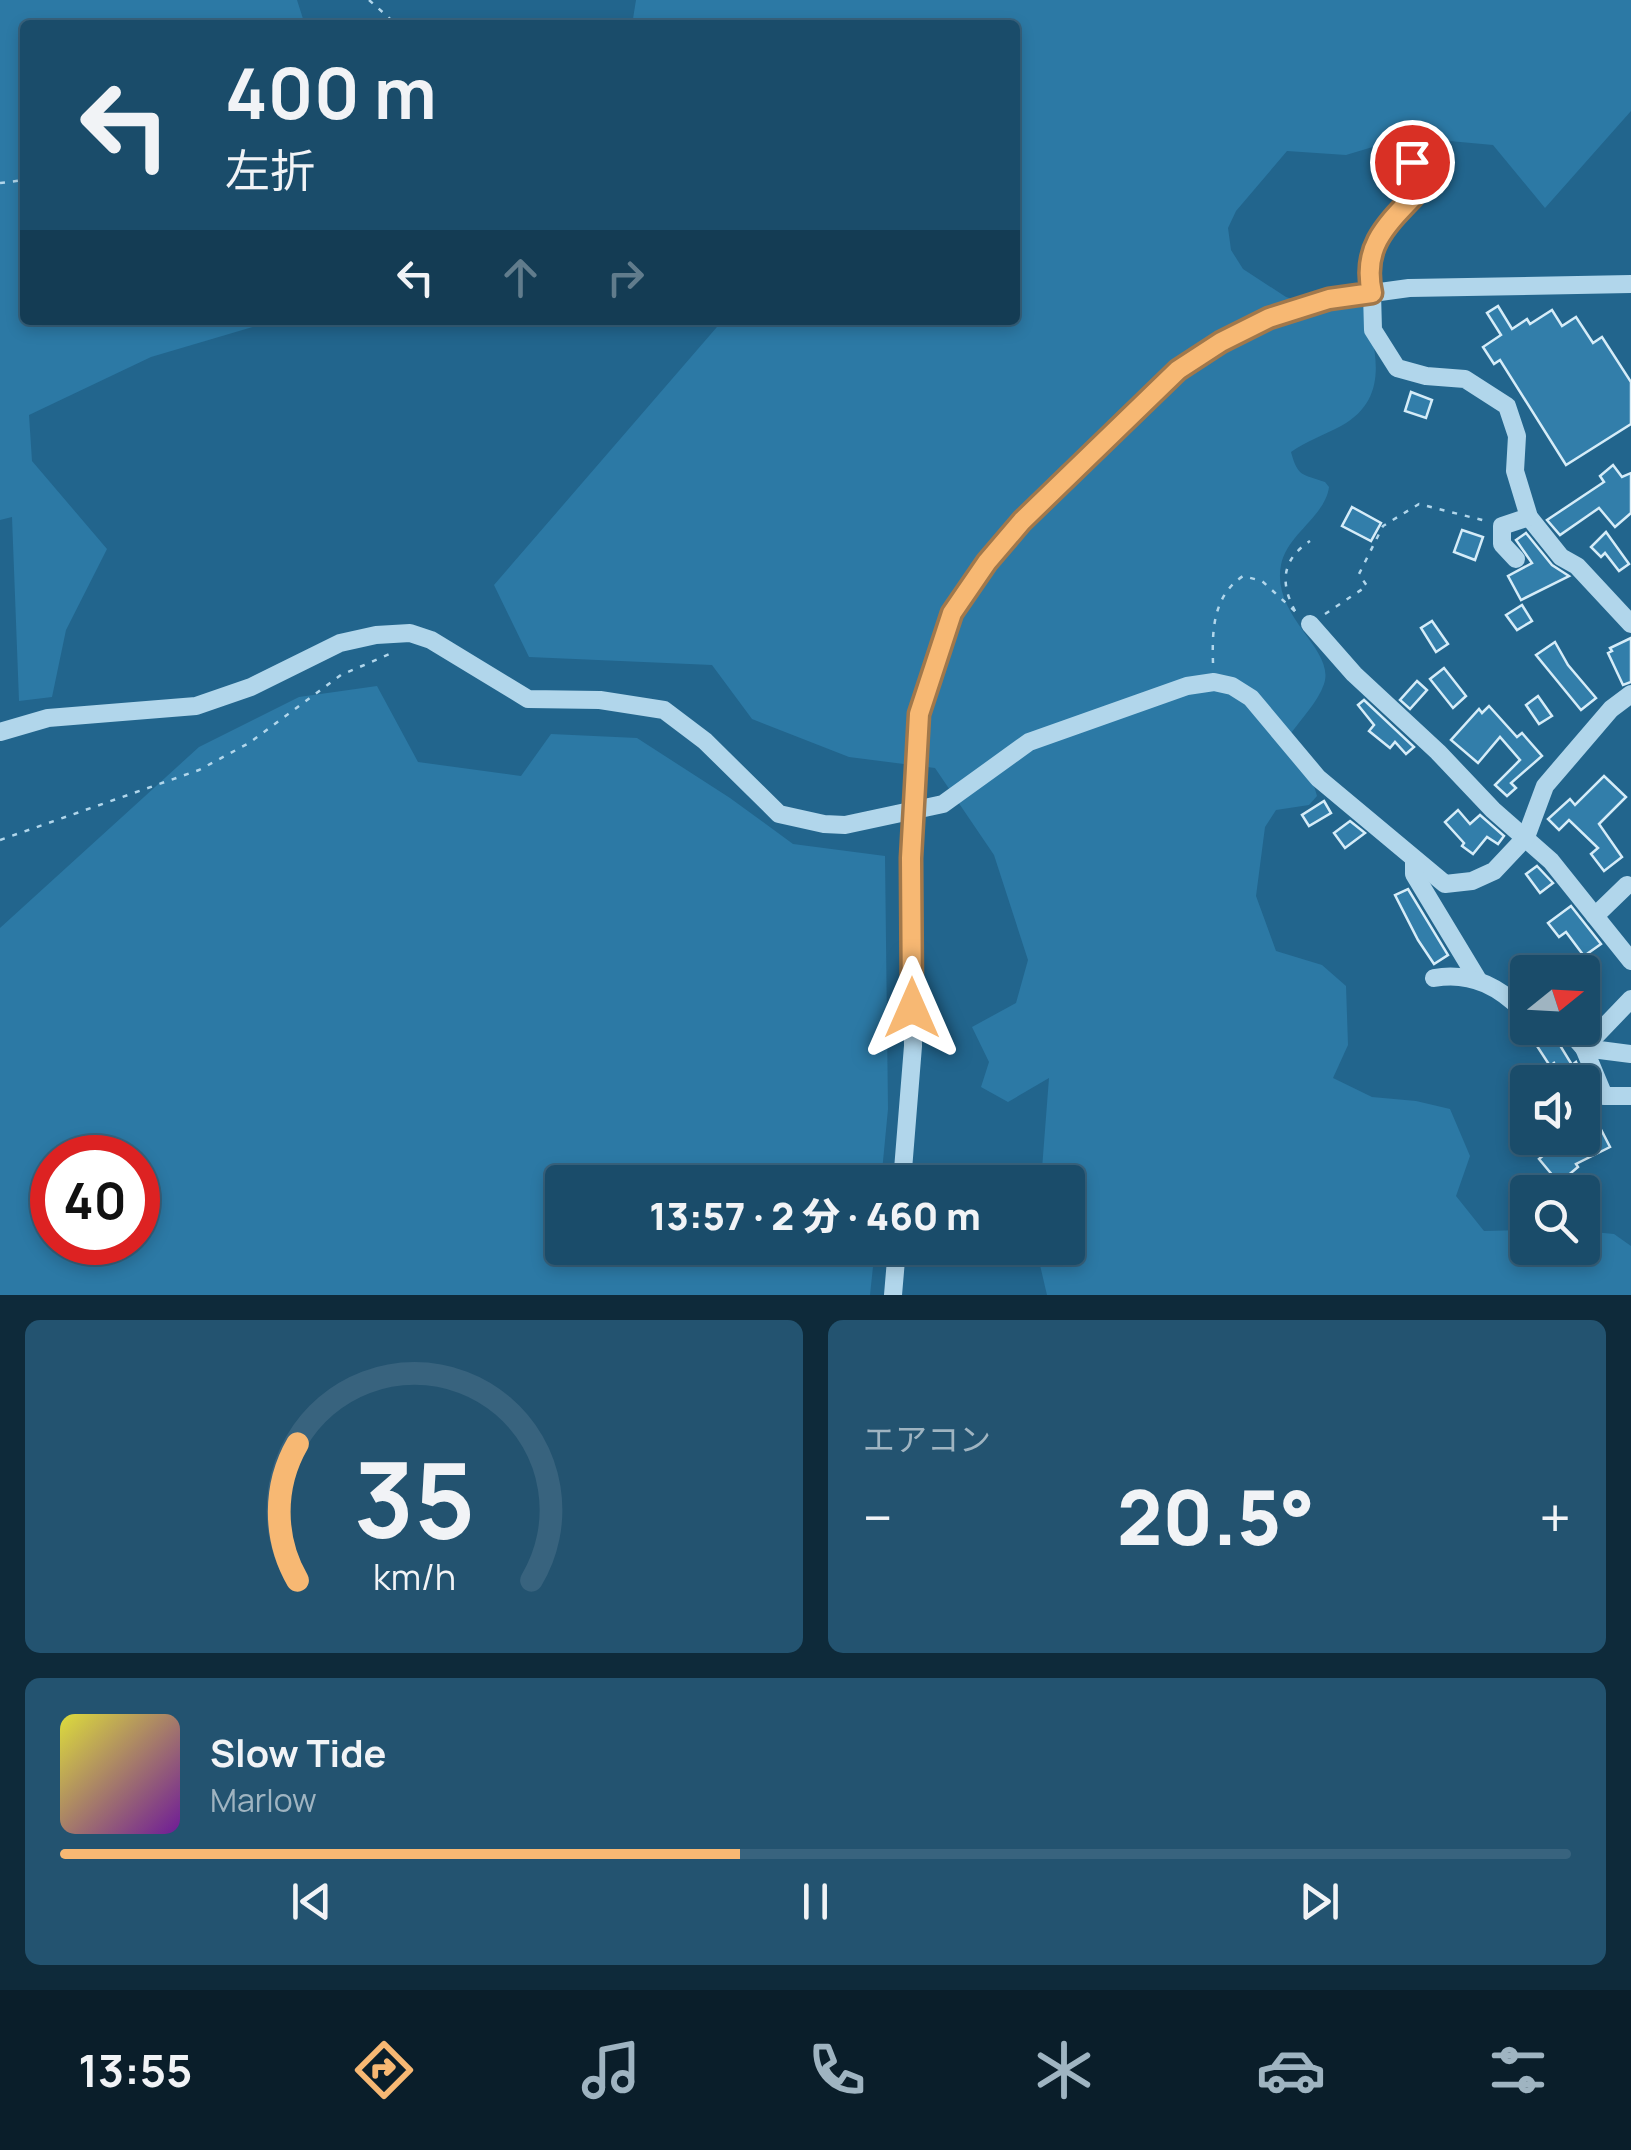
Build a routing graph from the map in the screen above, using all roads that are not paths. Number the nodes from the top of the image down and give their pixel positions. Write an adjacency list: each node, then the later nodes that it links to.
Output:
1 (1412, 162): 3 (street)
2 (1631, 284): 3 (street)
3 (1372, 293): 4 (street); 10 (street)
4 (1529, 517): 5 (street); 7 (street)
5 (1516, 559)
6 (1302, 618): 11 (street)
7 (1631, 624)
8 (1631, 694): 11 (street)
9 (0, 732): 10 (street)
10 (916, 812): 12 (street); 24 (street)
11 (1526, 837): 12 (street); 14 (street)
12 (1414, 860): 17 (street)
13 (1628, 885): 14 (street)
14 (1595, 916): 15 (street)
15 (1631, 961)
16 (1434, 978): 17 (street)
17 (1478, 980): 18 (street)
18 (1510, 999)
19 (1631, 999): 21 (street)
20 (1581, 1045): 21 (street)
21 (1584, 1048): 22 (street); 23 (street)
22 (1631, 1054)
23 (1631, 1096)
24 (903, 1165)
25 (896, 1265): 26 (street)
26 (894, 1295)

